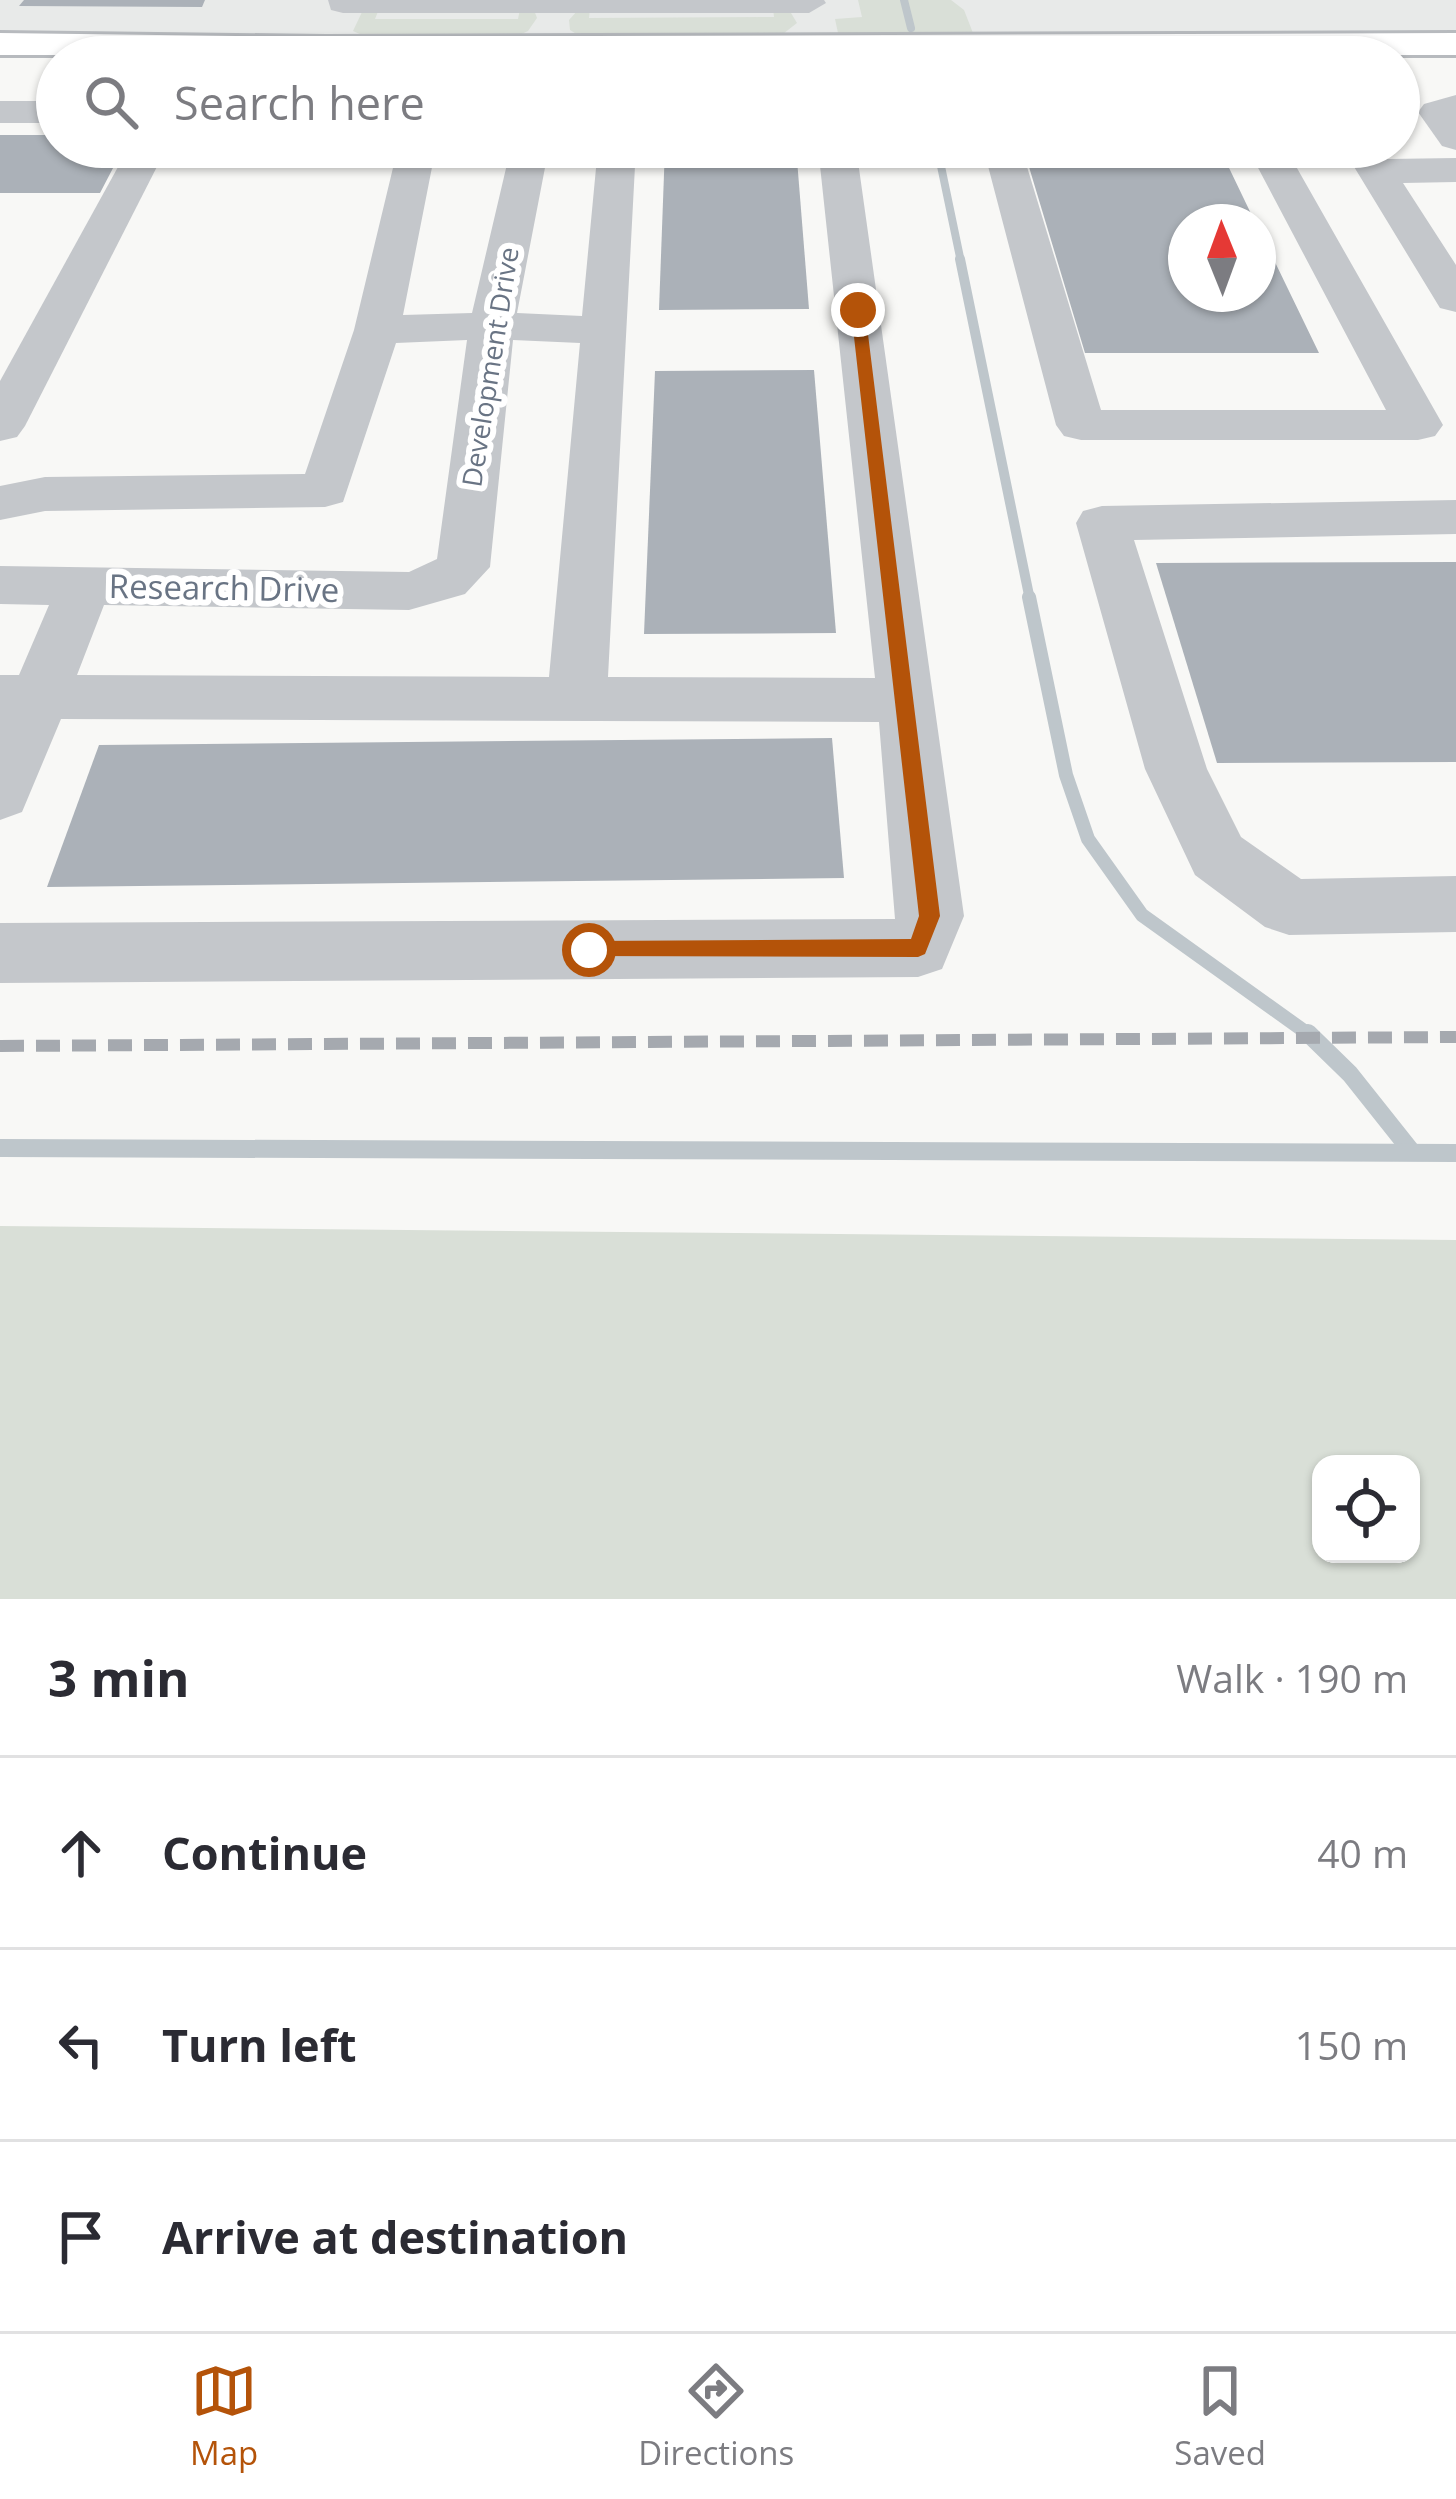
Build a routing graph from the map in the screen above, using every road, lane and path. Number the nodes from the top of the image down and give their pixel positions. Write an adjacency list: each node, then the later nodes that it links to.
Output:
1 (809, 1): 3 (street); 6 (street)
2 (344, 2): 3 (street); 4 (street)
3 (556, 4): 5 (street)
4 (331, 36)
5 (551, 36)
6 (811, 36)
7 (0, 44): 8 (main road)
8 (36, 44)
9 (1456, 44): 10 (main road)
10 (1420, 46)
11 (1420, 70): 12 (main road)
12 (1456, 70)
13 (0, 74): 14 (main road)
14 (36, 74)
15 (1456, 106): 18 (street)
16 (0, 112): 17 (street)
17 (36, 112)
18 (1456, 138)
19 (1420, 165): 28 (street)
20 (137, 168): 33 (street)
21 (413, 168): 31 (street)
22 (526, 168): 30 (street, Development Drive)
23 (616, 168): 32 (street)
24 (840, 168): 41 (street)
25 (1008, 168): 26 (street)
26 (1277, 168)
27 (1375, 168): 29 (street)
28 (1456, 170)
29 (1456, 299)
30 (492, 326): 31 (street); 32 (street); 36 (street, Development Drive)
31 (377, 330): 34 (street)
32 (604, 330): 40 (street)
33 (0, 426)
34 (0, 503)
35 (1456, 517): 43 (street)
36 (446, 580): 38 (street, Research Drive)
37 (0, 585): 38 (street, Research Drive)
38 (83, 586): 39 (street)
39 (20, 697): 40 (street); 42 (street)
40 (577, 699): 41 (street)
41 (907, 700): 44 (street)
42 (0, 795)
43 (1456, 904)
44 (0, 953)

